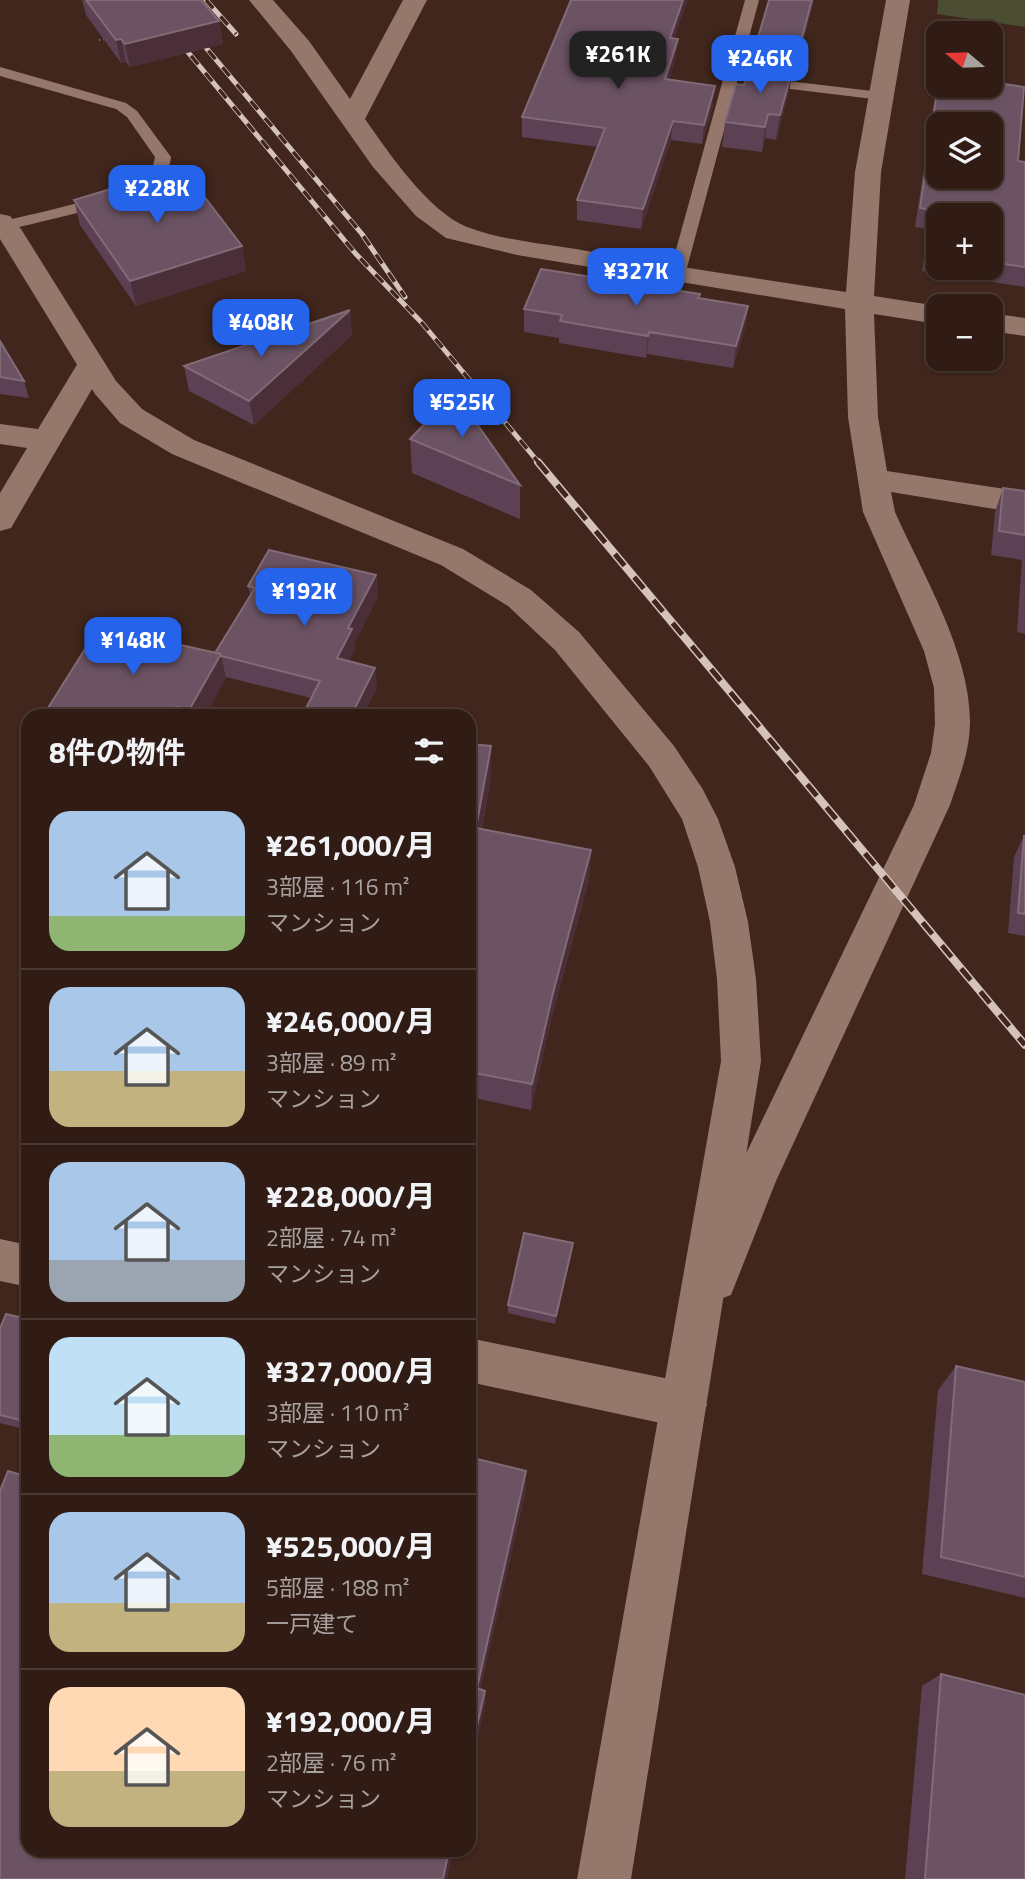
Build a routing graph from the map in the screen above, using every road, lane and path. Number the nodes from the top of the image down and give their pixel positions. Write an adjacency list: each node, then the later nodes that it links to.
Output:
1 (261, 0): 10 (street)
2 (415, 0): 10 (street)
3 (752, 0): 8 (lane)
4 (898, 0): 9 (street)
5 (111, 37): 6 (path)
6 (99, 40)
7 (0, 71): 11 (lane)
8 (731, 78): 9 (lane); 12 (lane)
9 (881, 96): 13 (street)
10 (353, 118): 12 (street)
11 (2, 224): 17 (street)
12 (677, 275): 13 (street)
13 (859, 305): 14 (street); 20 (street)
14 (926, 314)
15 (1003, 324): 16 (street)
16 (1025, 327)
17 (91, 365): 19 (street); 25 (street)
18 (0, 434): 19 (street)
19 (47, 440): 22 (street)
20 (874, 479): 21 (street); 25 (street)
21 (1025, 503)
22 (0, 520)
23 (0, 1259): 24 (street)
24 (21, 1264)
25 (695, 1334): 27 (street)
26 (476, 1361): 27 (street)
27 (684, 1405): 28 (street)
28 (604, 1879)

